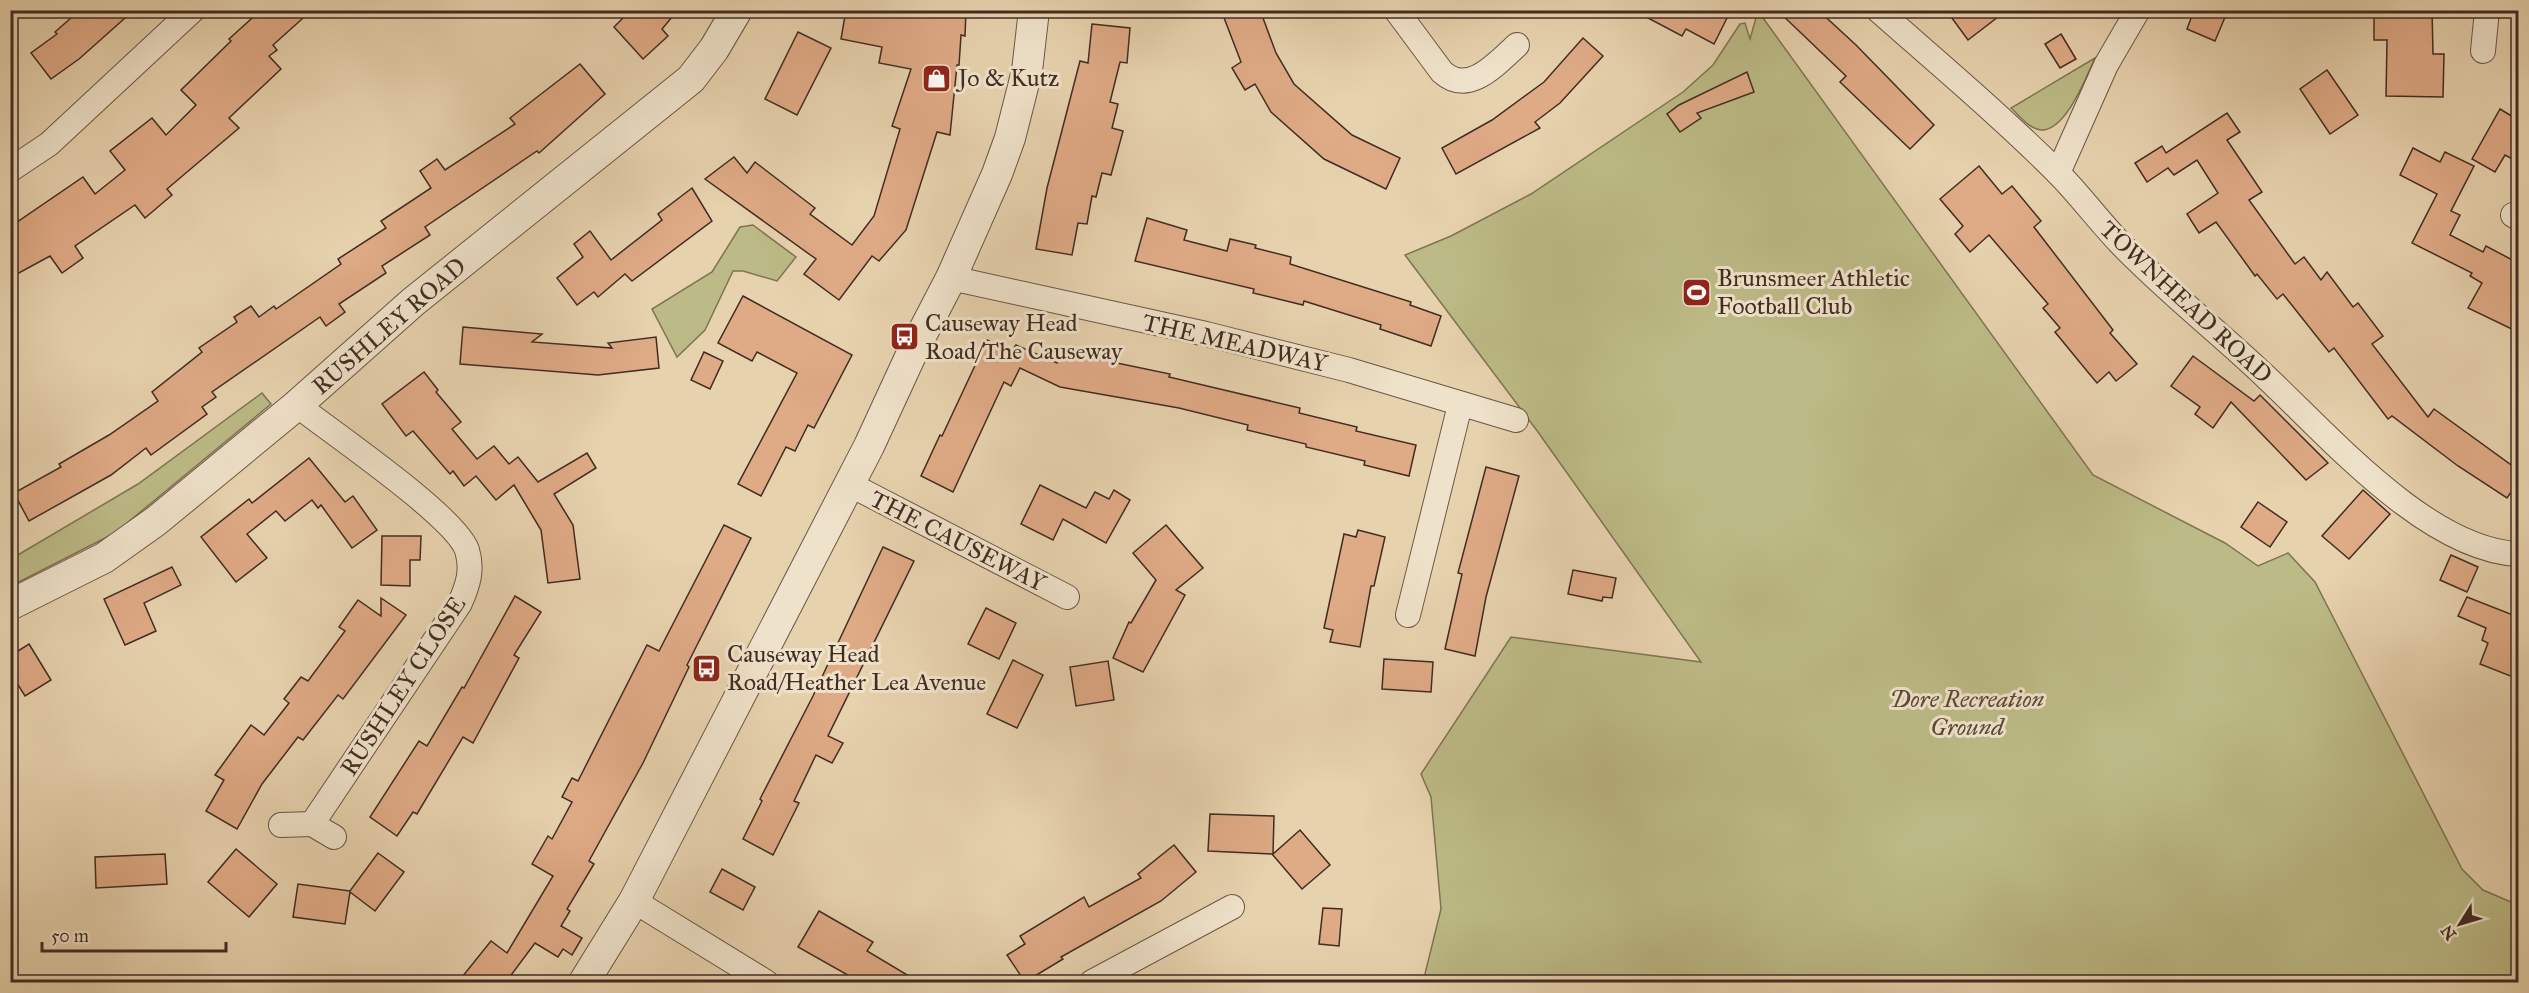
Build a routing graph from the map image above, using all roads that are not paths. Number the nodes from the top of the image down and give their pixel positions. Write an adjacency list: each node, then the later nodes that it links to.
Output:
1 (193, 10): 10 (street)
2 (737, 10): 13 (street, RUSHLEY ROAD)
3 (1034, 10): 12 (street)
4 (1396, 10): 8 (street)
5 (1878, 10): 11 (street, TOWNHEAD ROAD)
6 (2138, 10): 11 (street)
7 (2487, 10): 9 (street)
8 (1517, 45)
9 (2483, 51)
10 (10, 170)
11 (2058, 173): 17 (street, TOWNHEAD ROAD)
12 (951, 278): 14 (street, THE MEADWAY); 16 (street)
13 (297, 405): 19 (street, RUSHLEY ROAD); 21 (street, RUSHLEY CLOSE)
14 (1460, 405): 15 (street, THE MEADWAY); 20 (street)
15 (1516, 420)
16 (849, 484): 18 (street, THE CAUSEWAY); 24 (street)
17 (2518, 554)
18 (1067, 597)
19 (10, 605)
20 (1408, 615)
21 (312, 824): 22 (street); 23 (street)
22 (281, 825)
23 (334, 837)
24 (634, 901): 26 (street); 27 (street)
25 (1232, 907): 28 (street)
26 (584, 982)
27 (766, 982)
28 (1092, 982)

